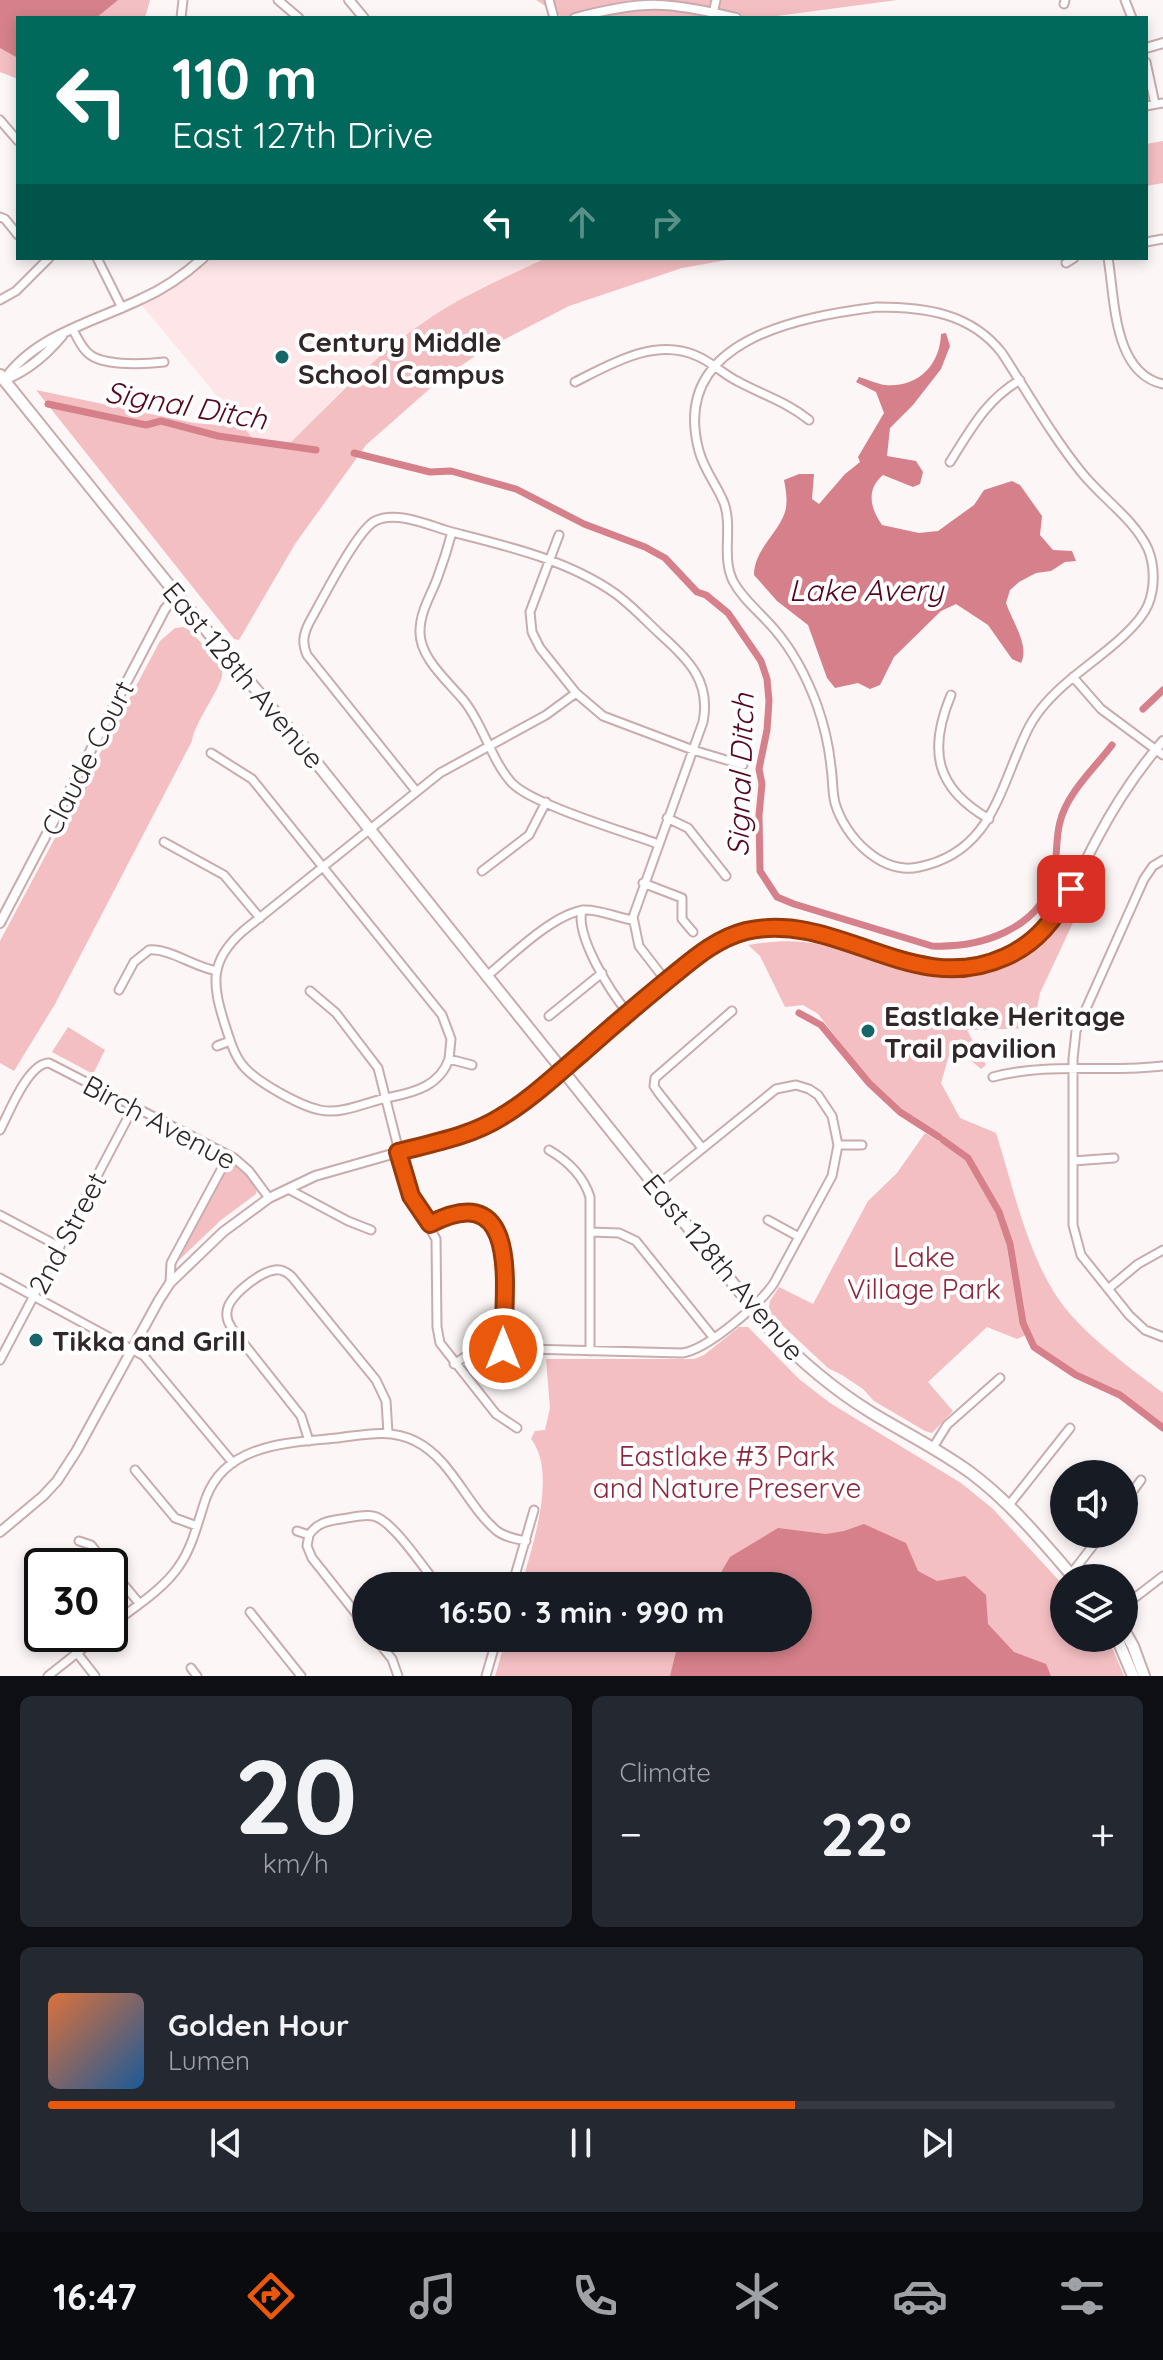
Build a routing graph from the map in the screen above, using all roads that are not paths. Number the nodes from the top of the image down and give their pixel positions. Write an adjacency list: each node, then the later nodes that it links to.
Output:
1 (278, 0): 4 (street)
2 (716, 0): 3 (street)
3 (712, 15): 5 (street)
4 (297, 16)
5 (583, 16)
6 (1148, 68): 7 (street)
7 (1159, 104)
8 (0, 120): 9 (street)
9 (16, 139)
10 (0, 217): 11 (street)
11 (16, 233)
12 (38, 260): 19 (street)
13 (47, 260): 19 (street)
14 (98, 260): 21 (street)
15 (200, 260): 21 (street)
16 (1071, 260): 18 (street)
17 (1108, 260): 28 (street)
18 (1066, 263)
19 (42, 265): 20 (street)
20 (0, 300)
21 (122, 308): 22 (street)
22 (73, 330): 23 (street); 25 (street)
23 (164, 362)
24 (714, 367): 26 (street); 27 (street); 29 (street); 47 (street)
25 (1, 379): 34 (main road, East 128th Avenue)
26 (1020, 380): 30 (street); 35 (street)
27 (575, 382)
28 (1163, 384)
29 (809, 420)
30 (950, 462)
31 (452, 532): 33 (street); 39 (street); 44 (street)
32 (559, 535): 33 (street)
33 (550, 561): 36 (street); 40 (street)
34 (177, 595): 48 (main road, East 128th Avenue); 59 (street, Claude Court)
35 (1073, 677): 41 (street); 47 (street)
36 (576, 693): 39 (street); 40 (street)
37 (951, 695): 47 (street)
38 (1163, 741): 41 (street)
39 (489, 744): 44 (street); 45 (street)
40 (693, 750): 43 (street); 46 (street)
41 (1159, 752): 64 (street)
42 (211, 753): 52 (street)
43 (743, 765)
44 (416, 791): 48 (street)
45 (546, 802): 50 (street); 53 (street)
46 (667, 818): 50 (street); 54 (street)
47 (989, 819)
48 (369, 829): 52 (street); 63 (main road, East 128th Avenue)
49 (164, 842): 57 (street)
50 (658, 844): 55 (street)
51 (1163, 860): 76 (street)
52 (323, 866): 57 (street); 72 (street)
53 (482, 871)
54 (726, 876)
55 (643, 883): 58 (street); 60 (street)
56 (582, 910): 58 (street); 62 (street); 63 (street)
57 (260, 918): 61 (street)
58 (633, 920): 64 (street)
59 (0, 923)
60 (693, 932)
61 (217, 971): 65 (street); 70 (street)
62 (602, 973): 68 (street); 69 (street)
63 (487, 976): 75 (main road, East 128th Avenue)
64 (666, 981): 68 (street)
65 (119, 990)
66 (310, 991): 80 (street)
67 (732, 1011): 85 (street)
68 (628, 1013): 75 (street)
69 (549, 1016)
70 (230, 1041): 71 (street); 80 (street)
71 (217, 1046)
72 (449, 1059): 73 (street); 80 (street)
73 (472, 1065)
74 (1163, 1066): 76 (street)
75 (562, 1070): 87 (street); 91 (main road, East 128th Avenue)
76 (1073, 1070): 78 (street); 90 (street)
77 (800, 1077): 79 (street)
78 (993, 1077)
79 (799, 1086): 83 (street); 85 (street)
80 (386, 1098): 87 (street)
81 (134, 1106): 82 (street, Birch Avenue); 88 (street, Birch Avenue); 100 (street, 2nd Street)
82 (0, 1130)
83 (838, 1145): 84 (street); 99 (street)
84 (862, 1145)
85 (702, 1148): 91 (street)
86 (549, 1150): 98 (street)
87 (398, 1152): 92 (street); 96 (street)
88 (229, 1155): 93 (street, Birch Avenue); 103 (street)
89 (1114, 1158): 90 (street)
90 (1073, 1161): 104 (street)
91 (655, 1187): 106 (main road, East 128th Avenue)
92 (288, 1189): 93 (street); 97 (street)
93 (269, 1198): 103 (street)
94 (0, 1215): 100 (street)
95 (768, 1220): 99 (street)
96 (430, 1224): 110 (street); 113 (street)
97 (371, 1230)
98 (590, 1232): 107 (street); 111 (street)
99 (799, 1237): 106 (street)
100 (60, 1247): 105 (street, 2nd Street)
101 (1163, 1250): 104 (street)
102 (0, 1278): 105 (street)
103 (170, 1283): 109 (street)
104 (1108, 1289): 108 (street)
105 (34, 1296): 109 (street); 112 (street, 2nd Street)
106 (751, 1307): 107 (street); 119 (main road, East 128th Avenue)
107 (713, 1337): 111 (street)
108 (1163, 1337)
109 (131, 1348): 120 (street); 128 (street)
110 (503, 1349): 111 (street); 113 (street)
111 (590, 1351)
112 (0, 1360)
113 (454, 1364): 115 (street)
114 (1000, 1378): 119 (street)
115 (517, 1428)
116 (1070, 1428): 124 (street)
117 (388, 1433): 118 (street); 118 (street); 131 (street)
118 (309, 1441): 120 (street)
119 (932, 1449): 124 (main road, East 128th Avenue)
120 (233, 1463): 126 (street)
121 (135, 1470): 126 (street)
122 (1141, 1480): 123 (street)
123 (1138, 1484)
124 (1009, 1505): 133 (main road, East 128th Avenue)
125 (534, 1510): 131 (street)
126 (197, 1526): 139 (street)
127 (297, 1531): 129 (street)
128 (0, 1532)
129 (309, 1535): 134 (street); 140 (street)
130 (79, 1541): 132 (street)
131 (526, 1541): 135 (street)
132 (93, 1548)
133 (1061, 1564)
134 (427, 1572)
135 (516, 1572)
136 (1163, 1576): 138 (street)
137 (128, 1590): 139 (street)
138 (1138, 1595)
139 (139, 1603): 141 (street)
140 (352, 1608)
141 (128, 1612)
142 (250, 1612): 152 (street)
143 (386, 1652): 153 (street)
144 (493, 1652): 154 (street)
145 (1123, 1652): 155 (main road)
146 (1135, 1652): 156 (main road)
147 (77, 1653): 149 (street); 150 (street)
148 (191, 1668): 151 (street)
149 (48, 1676)
150 (95, 1676)
151 (197, 1676)
152 (301, 1676)
153 (398, 1676)
154 (486, 1676)
155 (1133, 1676)
156 (1144, 1676)

